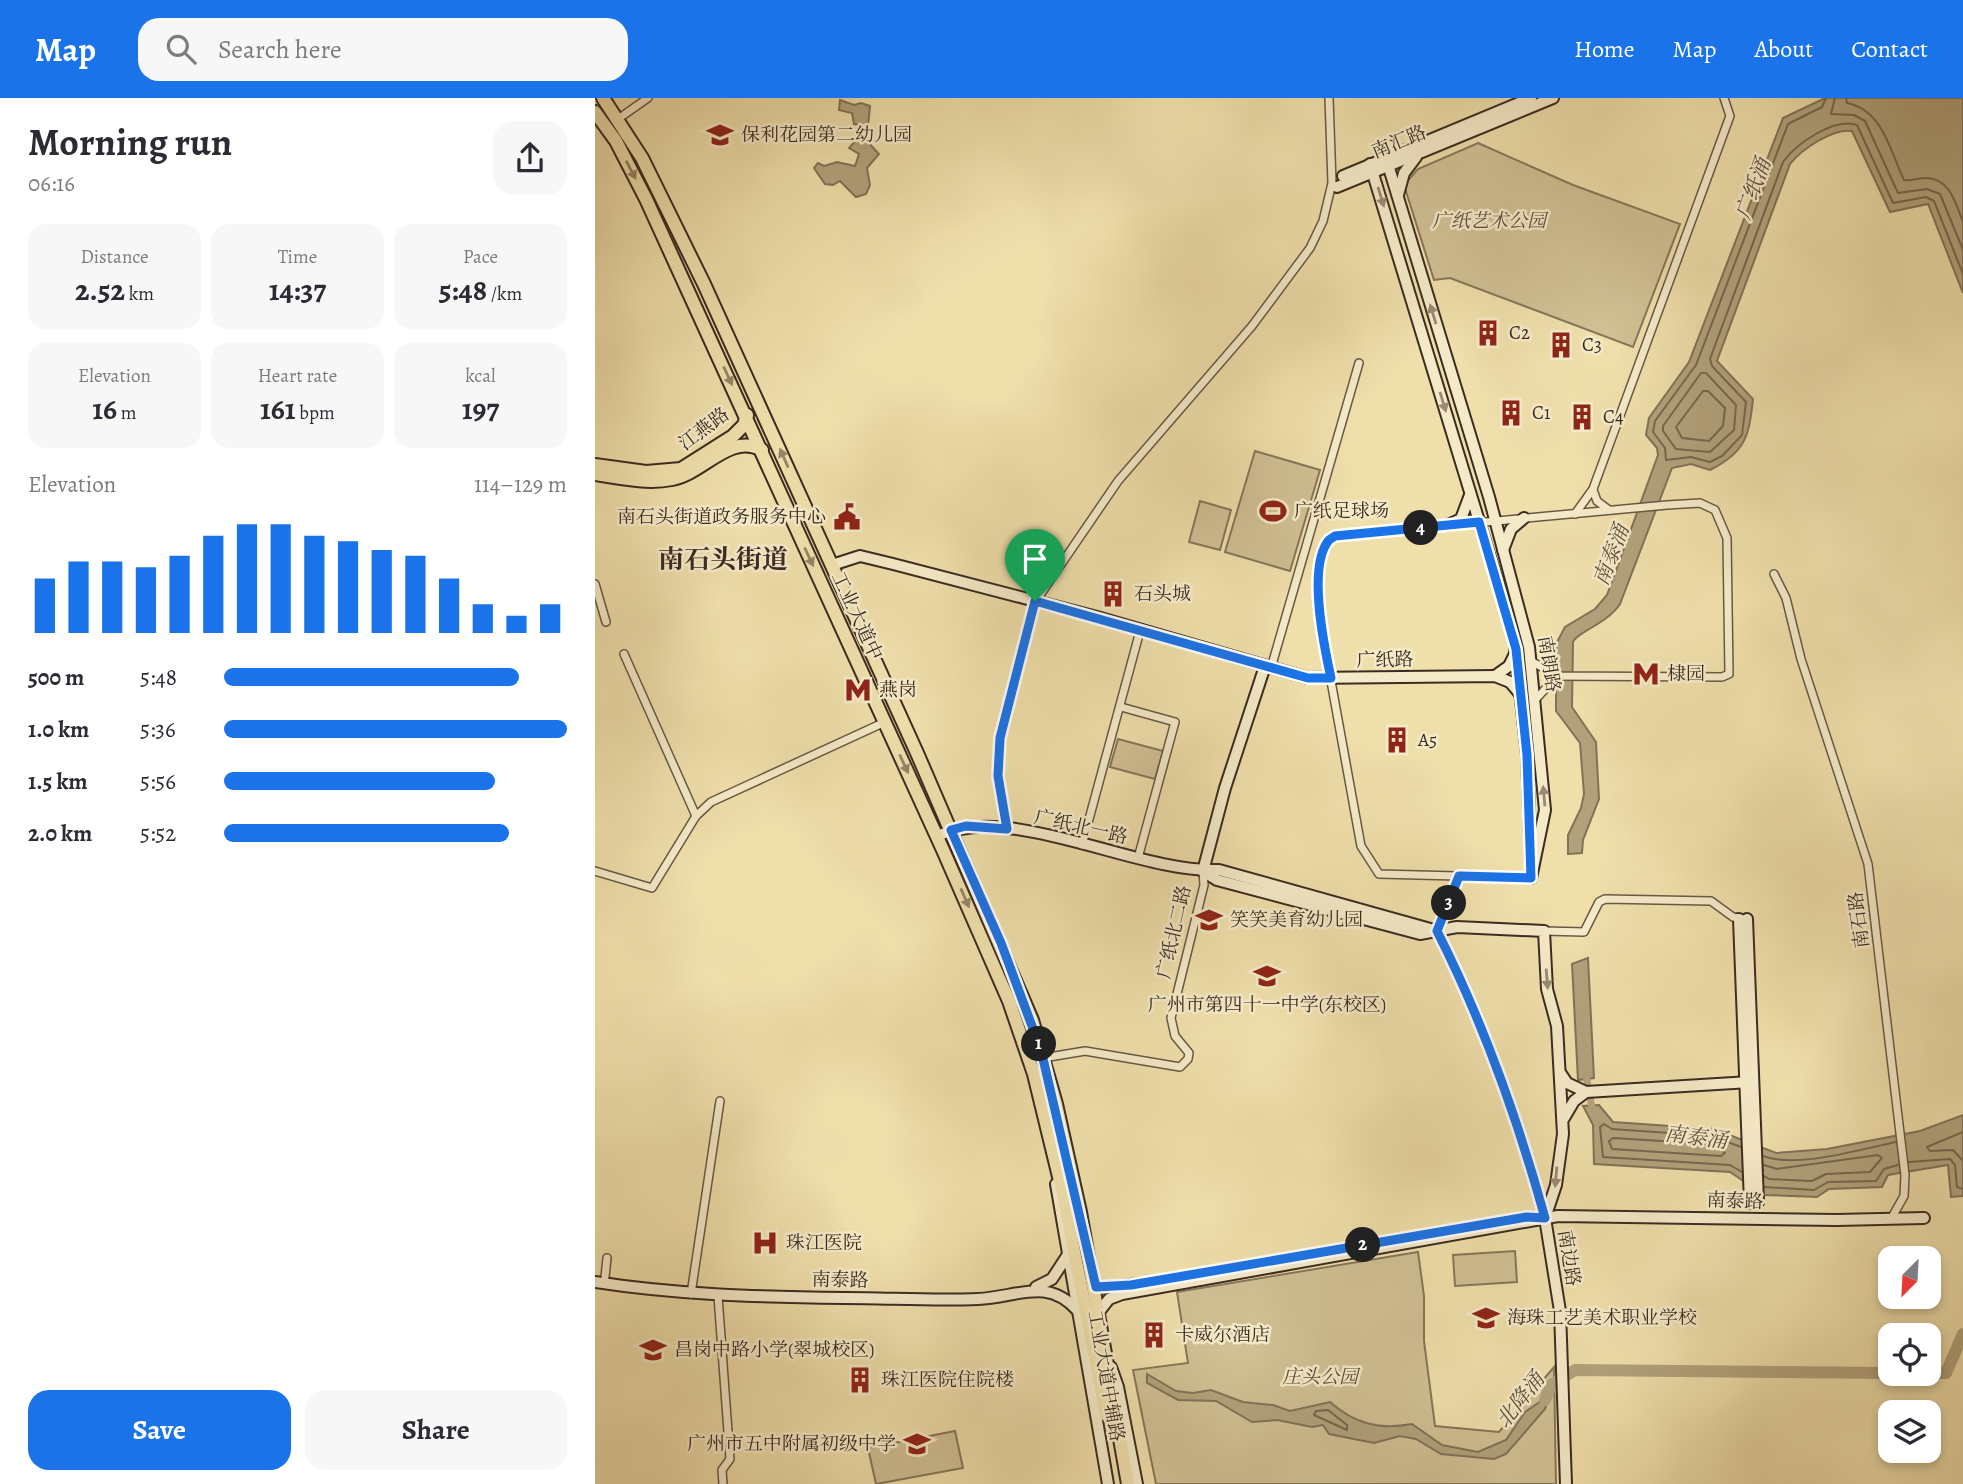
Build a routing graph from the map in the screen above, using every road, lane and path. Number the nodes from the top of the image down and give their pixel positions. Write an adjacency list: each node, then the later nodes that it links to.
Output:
1 (603, 98): 8 (main road)
2 (649, 98): 8 (street)
3 (1531, 98): 10 (street, 南汇路)
4 (1553, 98): 9 (street, 南汇路)
5 (1724, 98): 24 (street)
6 (1327, 99): 38 (street)
7 (595, 112): 18 (main road, 工业大道中, one-way to 18)
8 (618, 119): 33 (main road, one-way to 8)
9 (1421, 152): 13 (street, 南汇路); 14 (street)
10 (1386, 158): 11 (street, 南汇路); 14 (street, 南朗路)
11 (1370, 164): 12 (street, 南汇路); 16 (street, 南朗路, one-way to 16)
12 (1343, 176)
13 (1337, 187)
14 (1398, 198): 15 (street, 南朗路)
15 (1407, 227): 16 (street); 20 (street, 南朗路, one-way to 15)
16 (1391, 230): 21 (street, 南朗路, one-way to 21)
17 (1359, 363): 44 (street)
18 (747, 415): 19 (main road, 工业大道中); 22 (main road, 江燕路)
19 (762, 450): 23 (main road, 江燕路); 51 (main road, 工业大道中, one-way to 51)
20 (1476, 456): 21 (street); 29 (street, 南朗路)
21 (1461, 461): 25 (street, 南朗路)
22 (595, 465)
23 (595, 474)
24 (1593, 489): 26 (street); 27 (street)
25 (1470, 492): 30 (street, 南朗路); 31 (street)
26 (1612, 510): 27 (street); 46 (street)
27 (1576, 513): 28 (street)
28 (1524, 518): 29 (street); 32 (street)
29 (1494, 521): 30 (street); 32 (street, 南朗路)
30 (1479, 522): 31 (street); 37 (street, 南朗路)
31 (1448, 525): 47 (street)
32 (1502, 553): 35 (street, 南朗路)
33 (832, 565): 38 (street, 广纸路); 54 (main road)
34 (1774, 574): 75 (street, 南石路)
35 (1511, 581): 37 (street); 43 (street, 南朗路)
36 (595, 584): 39 (street)
37 (1499, 586): 41 (street, 南朗路)
38 (1035, 601): 40 (street, 广纸路); 53 (street)
39 (606, 622)
40 (1140, 631): 44 (street, 广纸路); 50 (street)
41 (1516, 649): 45 (street); 48 (street, 南朗路)
42 (624, 654): 52 (street)
43 (1531, 661): 46 (street); 49 (street, 南朗路)
44 (1268, 667): 47 (street, 广纸路); 59 (street, 广纸北二路)
45 (1495, 676): 47 (street, 广纸路); 48 (street)
46 (1554, 676): 49 (street)
47 (1331, 678): 60 (street)
48 (1521, 696): 61 (street, 南朗路)
49 (1536, 699): 61 (street, 南朗路, one-way to 49)
50 (1121, 707): 56 (street); 57 (street)
51 (885, 722): 52 (street); 55 (main road, 工业大道中, one-way to 55)
52 (696, 816): 58 (street)
53 (1007, 829): 54 (street, 广纸北一路); 56 (street, 广纸北一路)
54 (951, 830): 55 (street, 广纸北一路); 65 (main road)
55 (937, 836): 71 (main road, 工业大道中, one-way to 71)
56 (1082, 845): 57 (street, 广纸北一路)
57 (1137, 858): 59 (street, 广纸北一路)
58 (595, 871)
59 (1203, 871): 63 (street, 广纸北一路); 65 (street, 广纸北二路)
60 (1459, 876): 61 (street); 63 (street)
61 (1531, 878)
62 (1743, 919): 64 (street); 67 (street)
63 (1437, 931): 64 (street, 广纸北一路); 73 (street, 南边路)
64 (1544, 931): 66 (street, one-way to 66)
65 (1043, 1058): 79 (main road)
66 (1559, 1070): 68 (street); 70 (street)
67 (1749, 1082): 68 (street); 72 (street)
68 (1586, 1092): 70 (street)
69 (720, 1101): 80 (street)
70 (1562, 1123): 73 (street, one-way to 73)
71 (1053, 1150): 76 (street, 工业大道中辅路); 84 (main road, 工业大道中)
72 (1754, 1202)
73 (1545, 1218): 75 (street, 南泰路); 79 (street, 南泰路); 83 (street, 南泰路); 90 (street, 南边路)
74 (1924, 1218): 75 (street, 南泰路)
75 (1891, 1219)
76 (1067, 1256): 80 (street, 南泰路); 82 (street, 工业大道中辅路)
77 (607, 1258): 78 (street)
78 (598, 1278): 80 (street, 南泰路)
79 (1093, 1285): 83 (main road)
80 (691, 1291): 81 (street, 南泰路)
81 (718, 1296): 82 (street, 南泰路); 85 (street)
82 (1077, 1310): 86 (street, 工业大道中辅路)
83 (1098, 1312): 84 (main road)
84 (1099, 1351): 87 (main road); 88 (main road); 89 (street, 工业大道中辅路)
85 (723, 1484)
86 (1108, 1484)
87 (1119, 1484)
88 (1128, 1484)
89 (1137, 1484)
90 (1566, 1484)

